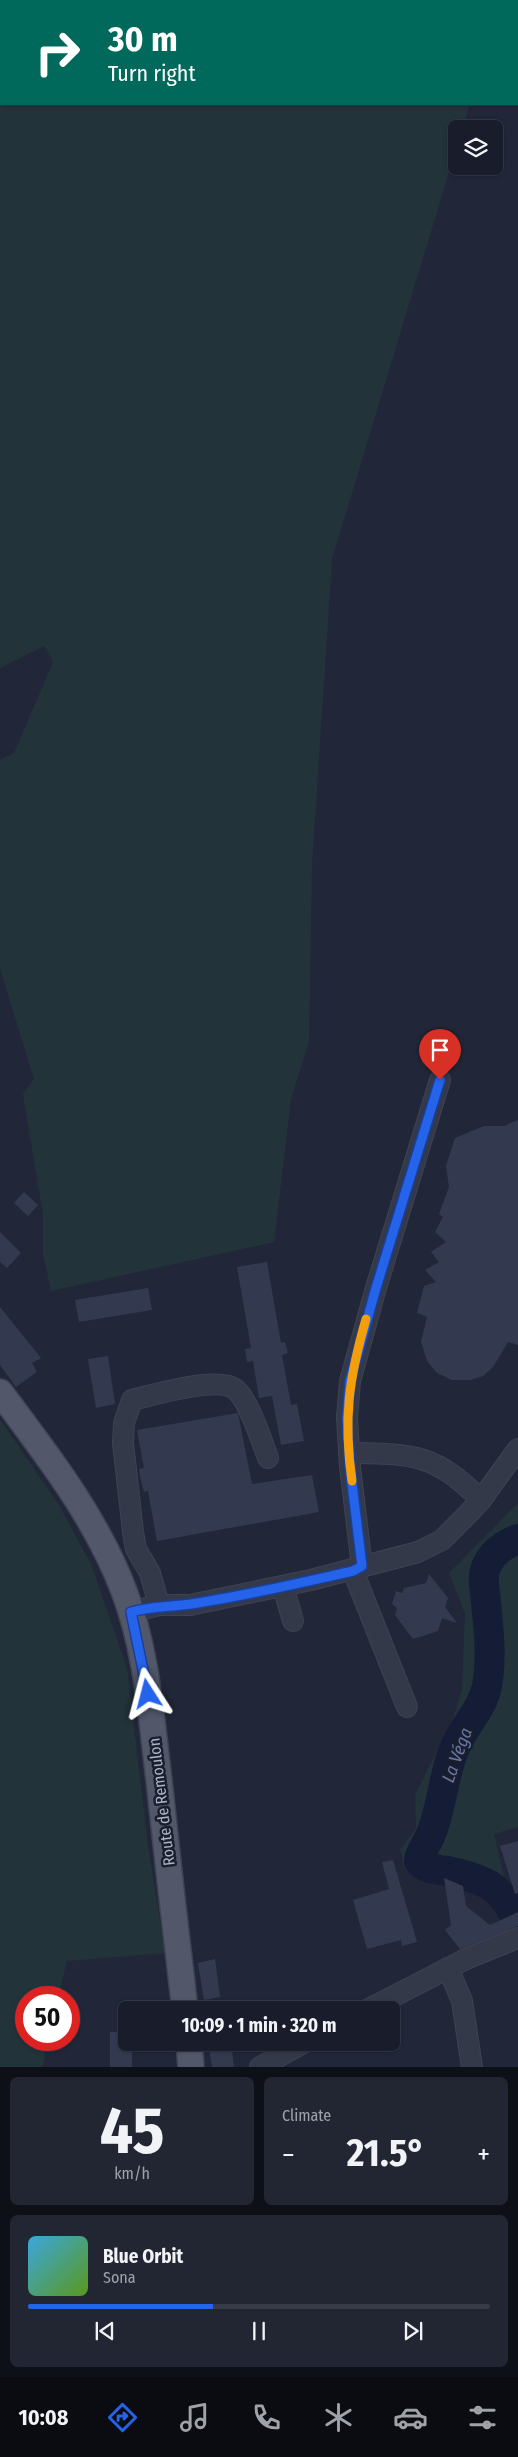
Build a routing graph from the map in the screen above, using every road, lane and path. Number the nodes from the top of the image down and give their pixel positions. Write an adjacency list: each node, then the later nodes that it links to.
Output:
1 (440, 1080): 4 (street)
2 (0, 1392): 10 (main road, Route de Remoulon)
3 (518, 1448): 6 (street)
4 (349, 1453): 6 (street); 7 (street)
5 (268, 1458): 9 (street)
6 (481, 1500): 7 (street)
7 (358, 1569): 8 (street); 12 (street)
8 (283, 1586): 9 (street); 11 (street)
9 (159, 1605): 10 (street)
10 (131, 1612): 15 (main road, Route de Remoulon)
11 (293, 1621)
12 (407, 1708)
13 (513, 1940): 14 (street)
14 (448, 1968): 16 (street); 21 (street)
15 (184, 2001)
16 (384, 2001)
17 (189, 2051): 19 (main road)
18 (289, 2051): 20 (street)
19 (191, 2067)
20 (260, 2067)
21 (472, 2067)

